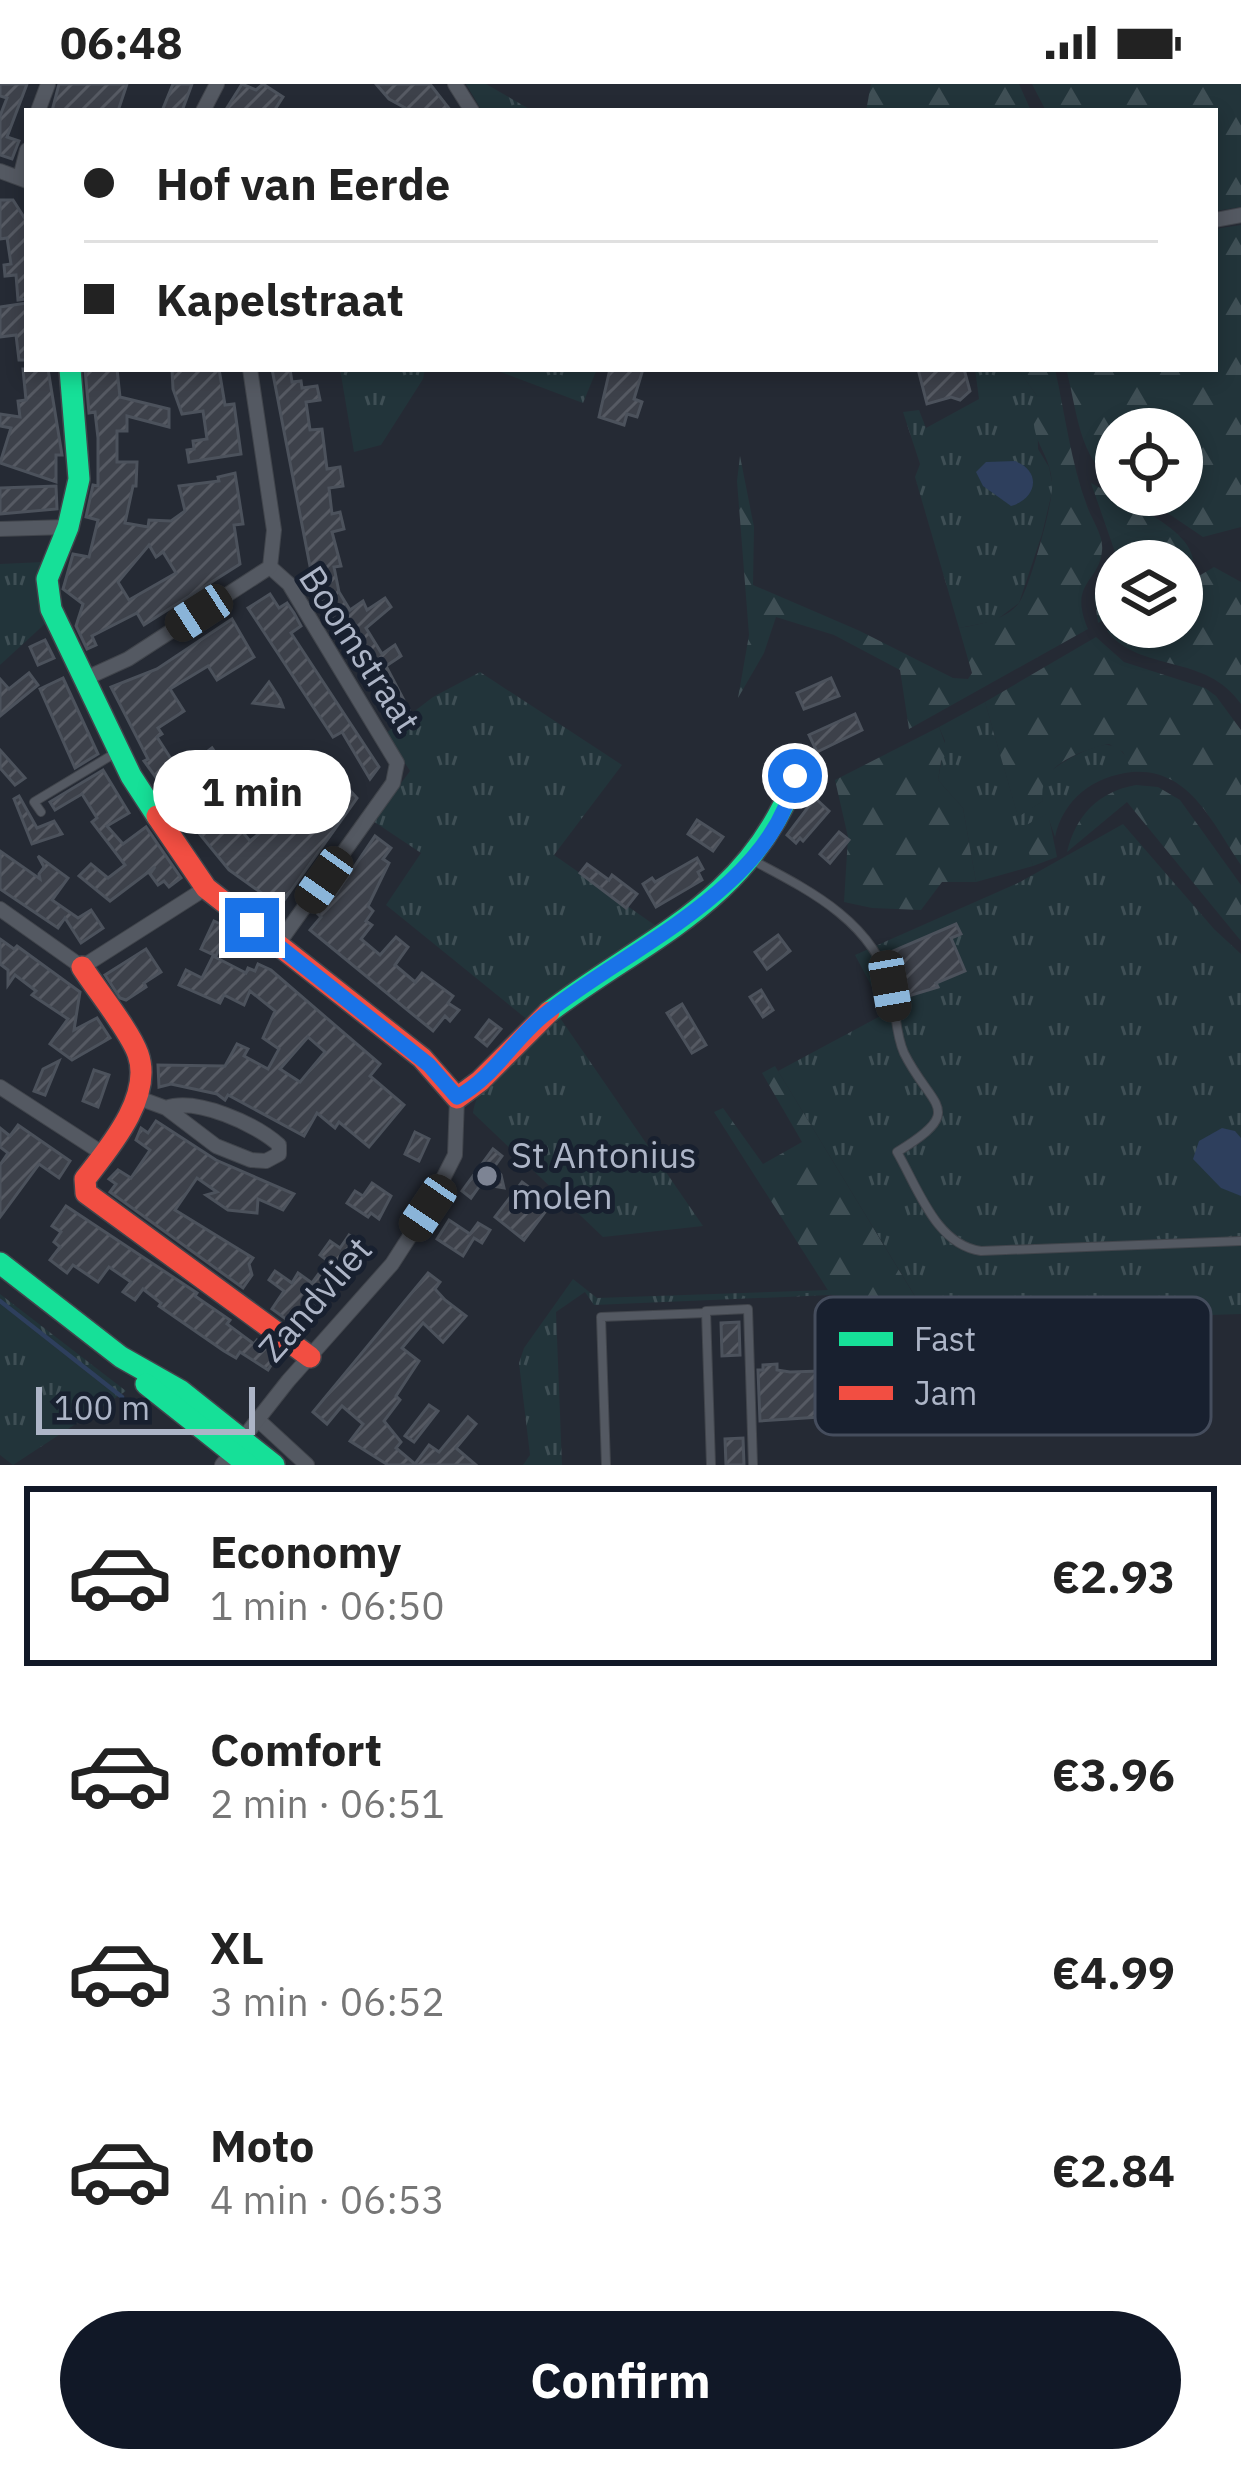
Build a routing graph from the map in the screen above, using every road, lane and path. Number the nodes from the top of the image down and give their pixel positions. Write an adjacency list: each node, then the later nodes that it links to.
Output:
1 (0, 171): 2 (street)
2 (24, 180)
3 (70, 372): 5 (street)
4 (250, 372): 7 (street)
5 (68, 527): 6 (street); 8 (street)
6 (0, 529)
7 (270, 567): 8 (street); 15 (street, Boomstraat)
8 (82, 680): 9 (street)
9 (118, 752): 11 (lane); 13 (street)
10 (795, 779): 12 (street)
11 (41, 812)
12 (751, 860): 19 (street); 22 (lane)
13 (206, 888): 15 (street); 16 (street)
14 (0, 909): 16 (street)
15 (278, 944): 19 (street)
16 (82, 967): 18 (street)
17 (0, 1088): 21 (street)
18 (136, 1097): 20 (street); 21 (street)
19 (457, 1097): 25 (street, Zandvliet)
20 (166, 1108): 20 (street)
21 (105, 1155): 25 (street)
22 (1241, 1241)
23 (0, 1263): 27 (street)
24 (706, 1313): 30 (lane); 31 (lane); 32 (lane)
25 (310, 1357): 26 (street, Zandvliet)
26 (257, 1419): 27 (street, Zandvliet); 29 (street)
27 (236, 1455): 28 (street)
28 (274, 1465)
29 (307, 1465)
30 (605, 1465)
31 (711, 1465)
32 (752, 1465)

